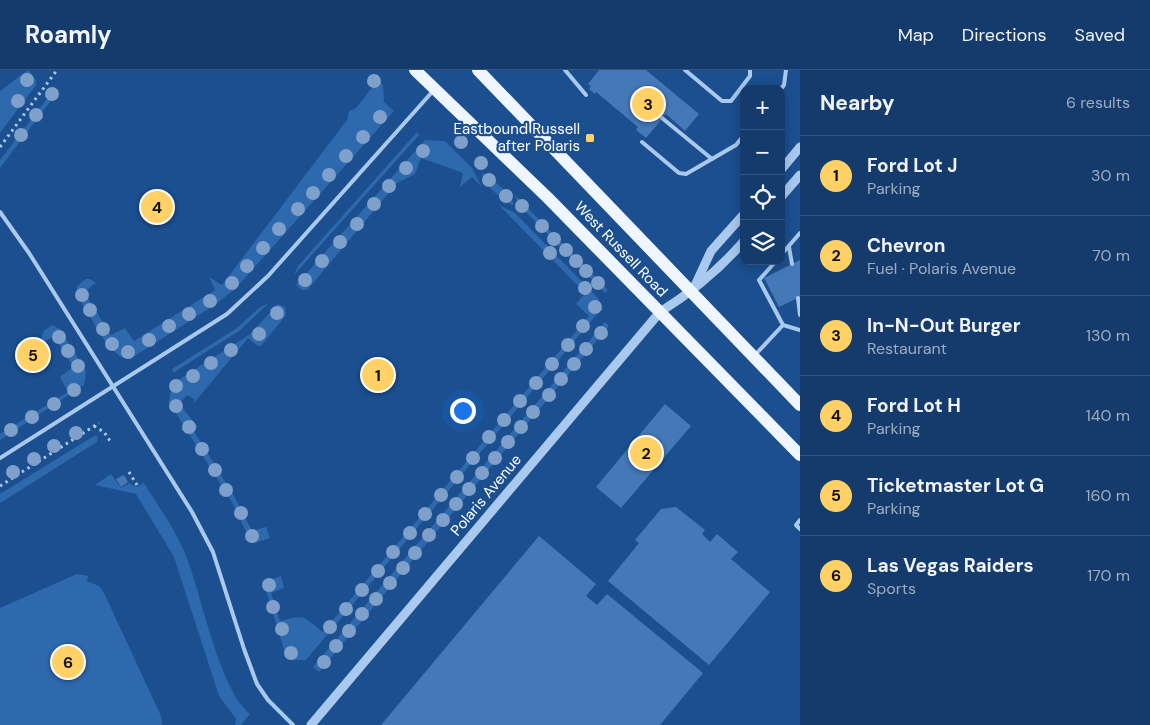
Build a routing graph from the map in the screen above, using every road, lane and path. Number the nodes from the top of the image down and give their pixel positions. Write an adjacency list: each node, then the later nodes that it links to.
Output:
1 (57, 70): 14 (path)
2 (415, 70): 9 (main road, West Russell Road)
3 (478, 70): 28 (main road, West Russell Road)
4 (565, 70): 10 (lane)
5 (685, 70): 6 (lane)
6 (750, 70)
7 (786, 70): 8 (lane)
8 (784, 85)
9 (435, 88): 30 (main road, West Russell Road); 35 (lane)
10 (586, 95)
11 (662, 118): 16 (lane)
12 (740, 140): 16 (lane)
13 (642, 142): 16 (lane)
14 (0, 147)
15 (800, 147): 17 (street)
16 (712, 160)
17 (785, 165)
18 (800, 175): 19 (street)
19 (785, 192)
20 (0, 212): 35 (lane)
21 (740, 219): 28 (street)
22 (800, 234): 24 (lane)
23 (740, 246): 28 (street, Polaris Avenue)
24 (789, 246): 25 (lane); 26 (lane)
25 (785, 250)
26 (792, 264)
27 (772, 265): 32 (lane)
28 (692, 292): 30 (street, Polaris Avenue); 34 (main road, West Russell Road)
29 (798, 298): 31 (lane)
30 (660, 312): 40 (main road, West Russell Road); 48 (street, Polaris Avenue)
31 (800, 315)
32 (783, 325): 33 (lane); 34 (lane)
33 (800, 330)
34 (753, 357): 36 (main road, West Russell Road)
35 (114, 388): 41 (lane); 47 (lane)
36 (799, 400)
37 (99, 423): 38 (path)
38 (94, 426): 39 (path); 44 (path)
39 (110, 441)
40 (800, 455)
41 (0, 458)
42 (130, 472): 43 (path)
43 (137, 485)
44 (0, 486)
45 (800, 520): 46 (lane)
46 (800, 529)
47 (293, 725)
48 (311, 725)

